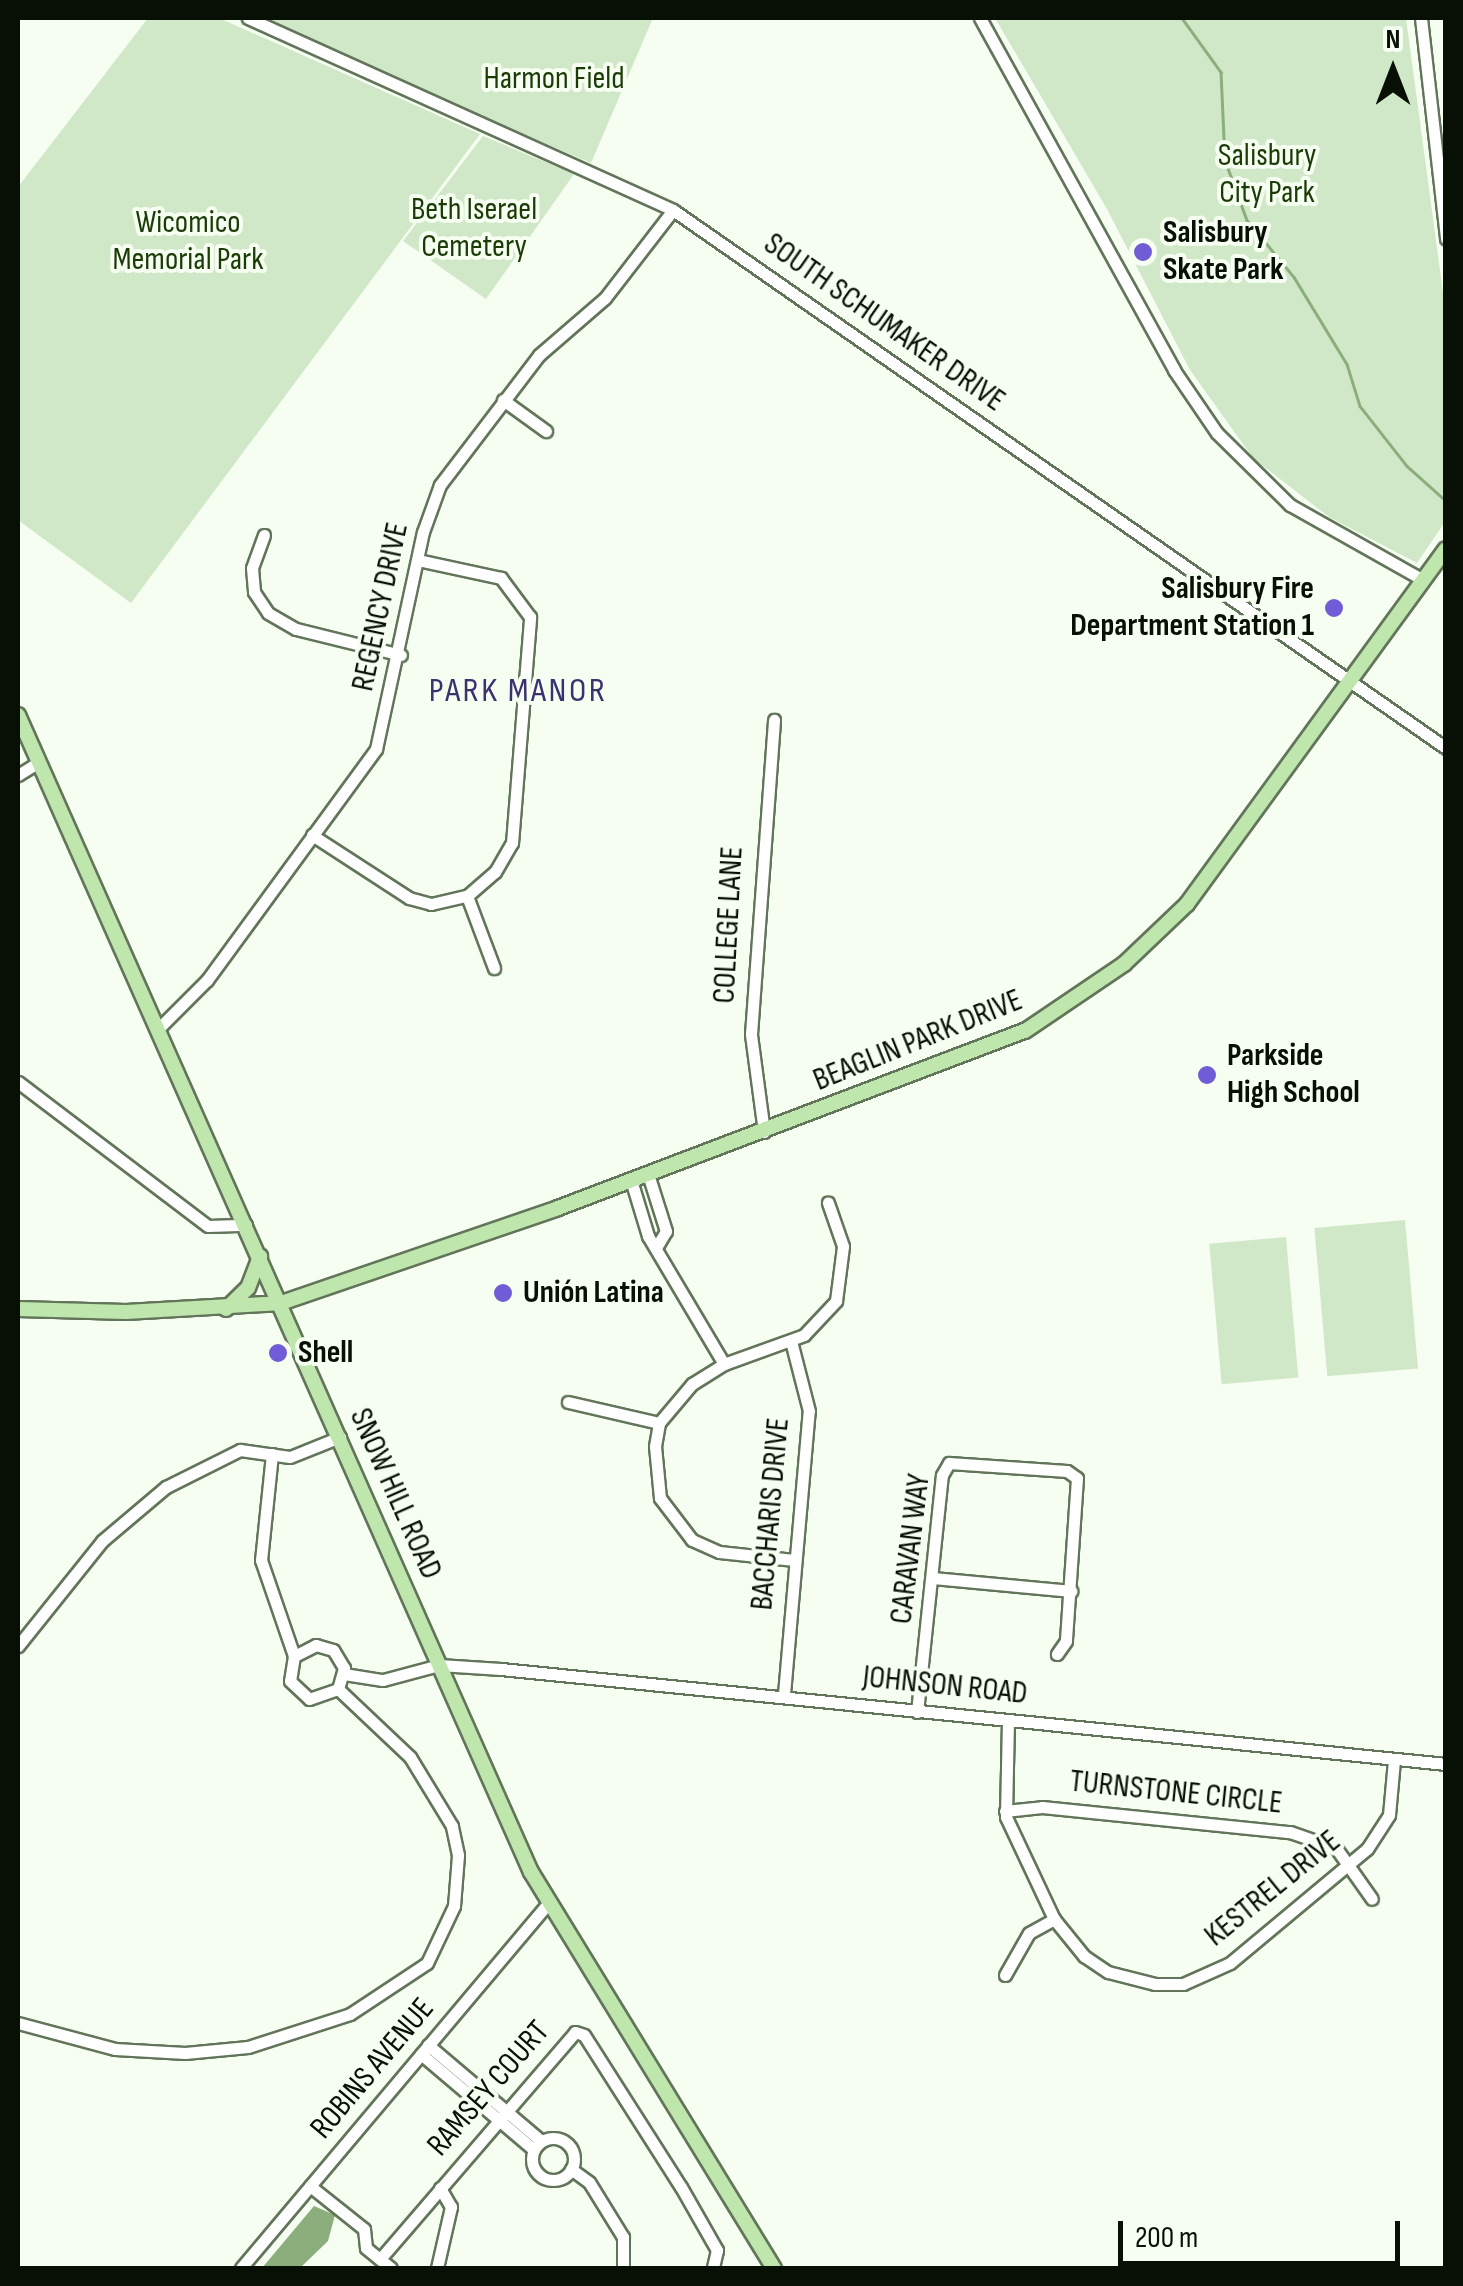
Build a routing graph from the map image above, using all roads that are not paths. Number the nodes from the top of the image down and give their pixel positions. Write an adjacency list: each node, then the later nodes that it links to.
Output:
1 (248, 18): 4 (street, SOUTH SCHUMAKER DRIVE)
2 (980, 18): 11 (street)
3 (1421, 18): 5 (street)
4 (672, 210): 6 (street, REGENCY DRIVE); 13 (street, SOUTH SCHUMAKER DRIVE)
5 (1446, 239)
6 (503, 400): 7 (street); 10 (street, REGENCY DRIVE)
7 (546, 431)
8 (264, 535): 12 (street)
9 (1446, 549): 11 (main road, BEAGLIN PARK DRIVE)
10 (418, 560): 12 (street, REGENCY DRIVE); 20 (street)
11 (1424, 580): 13 (main road, BEAGLIN PARK DRIVE)
12 (401, 655): 19 (street, REGENCY DRIVE)
13 (1352, 682): 16 (street, SOUTH SCHUMAKER DRIVE); 24 (main road, BEAGLIN PARK DRIVE)
14 (18, 715): 17 (main road, SNOW HILL ROAD)
15 (774, 720): 24 (street, COLLEGE LANE)
16 (1446, 748)
17 (38, 762): 18 (street); 22 (main road, SNOW HILL ROAD)
18 (18, 775)
19 (312, 835): 20 (street); 22 (street, REGENCY DRIVE)
20 (467, 896): 21 (street)
21 (494, 968)
22 (160, 1028): 28 (main road, SNOW HILL ROAD)
23 (18, 1082): 28 (street)
24 (764, 1132): 25 (main road, BEAGLIN PARK DRIVE)
25 (648, 1174): 26 (main road, BEAGLIN PARK DRIVE); 29 (street)
26 (631, 1180): 29 (street); 31 (main road, BEAGLIN PARK DRIVE)
27 (828, 1203): 34 (street)
28 (246, 1226): 30 (main road, SNOW HILL ROAD)
29 (657, 1246): 35 (street)
30 (260, 1256): 31 (main road, SNOW HILL ROAD); 33 (main road)
31 (281, 1303): 33 (main road, BEAGLIN PARK DRIVE); 38 (main road, SNOW HILL ROAD)
32 (18, 1308): 33 (main road, BEAGLIN PARK DRIVE)
33 (224, 1310)
34 (792, 1341): 35 (street); 40 (street, BACCHARIS DRIVE)
35 (724, 1364): 37 (street)
36 (568, 1402): 37 (street)
37 (659, 1423): 40 (street)
38 (340, 1437): 39 (street); 46 (main road, SNOW HILL ROAD)
39 (272, 1454): 43 (street); 45 (street)
40 (794, 1560): 49 (street, BACCHARIS DRIVE)
41 (932, 1578): 42 (street); 42 (street, CARAVAN WAY); 50 (street, CARAVAN WAY)
42 (1071, 1590): 44 (street, CARAVAN WAY)
43 (18, 1646)
44 (1057, 1654)
45 (294, 1656): 47 (street); 48 (street)
46 (439, 1665): 47 (street); 49 (street, JOHNSON ROAD); 57 (main road, SNOW HILL ROAD)
47 (344, 1674): 48 (street)
48 (338, 1689): 60 (street)
49 (784, 1694): 50 (street, JOHNSON ROAD)
50 (916, 1712): 51 (street, JOHNSON ROAD)
51 (1008, 1720): 52 (street, JOHNSON ROAD); 54 (street, KESTREL DRIVE)
52 (1394, 1760): 53 (street, JOHNSON ROAD); 55 (street, KESTREL DRIVE)
53 (1446, 1764)
54 (1004, 1811): 55 (street, TURNSTONE CIRCLE); 58 (street, KESTREL DRIVE)
55 (1352, 1862): 56 (street); 58 (street, KESTREL DRIVE)
56 (1372, 1898)
57 (547, 1904): 61 (street, ROBINS AVENUE); 73 (main road, SNOW HILL ROAD)
58 (1054, 1919): 59 (street)
59 (1005, 1975)
60 (18, 2023)
61 (425, 2049): 62 (street); 65 (street, ROBINS AVENUE)
62 (501, 2114): 63 (street); 66 (street, RAMSEY COURT); 72 (street, RAMSEY COURT)
63 (538, 2146): 64 (street); 64 (street)
64 (571, 2168): 71 (street)
65 (310, 2186): 67 (street); 68 (street, ROBINS AVENUE)
66 (440, 2188): 67 (street, RAMSEY COURT); 70 (street)
67 (380, 2259): 69 (street)
68 (241, 2268)
69 (391, 2268)
70 (438, 2268)
71 (623, 2268)
72 (712, 2268)
73 (774, 2268)

